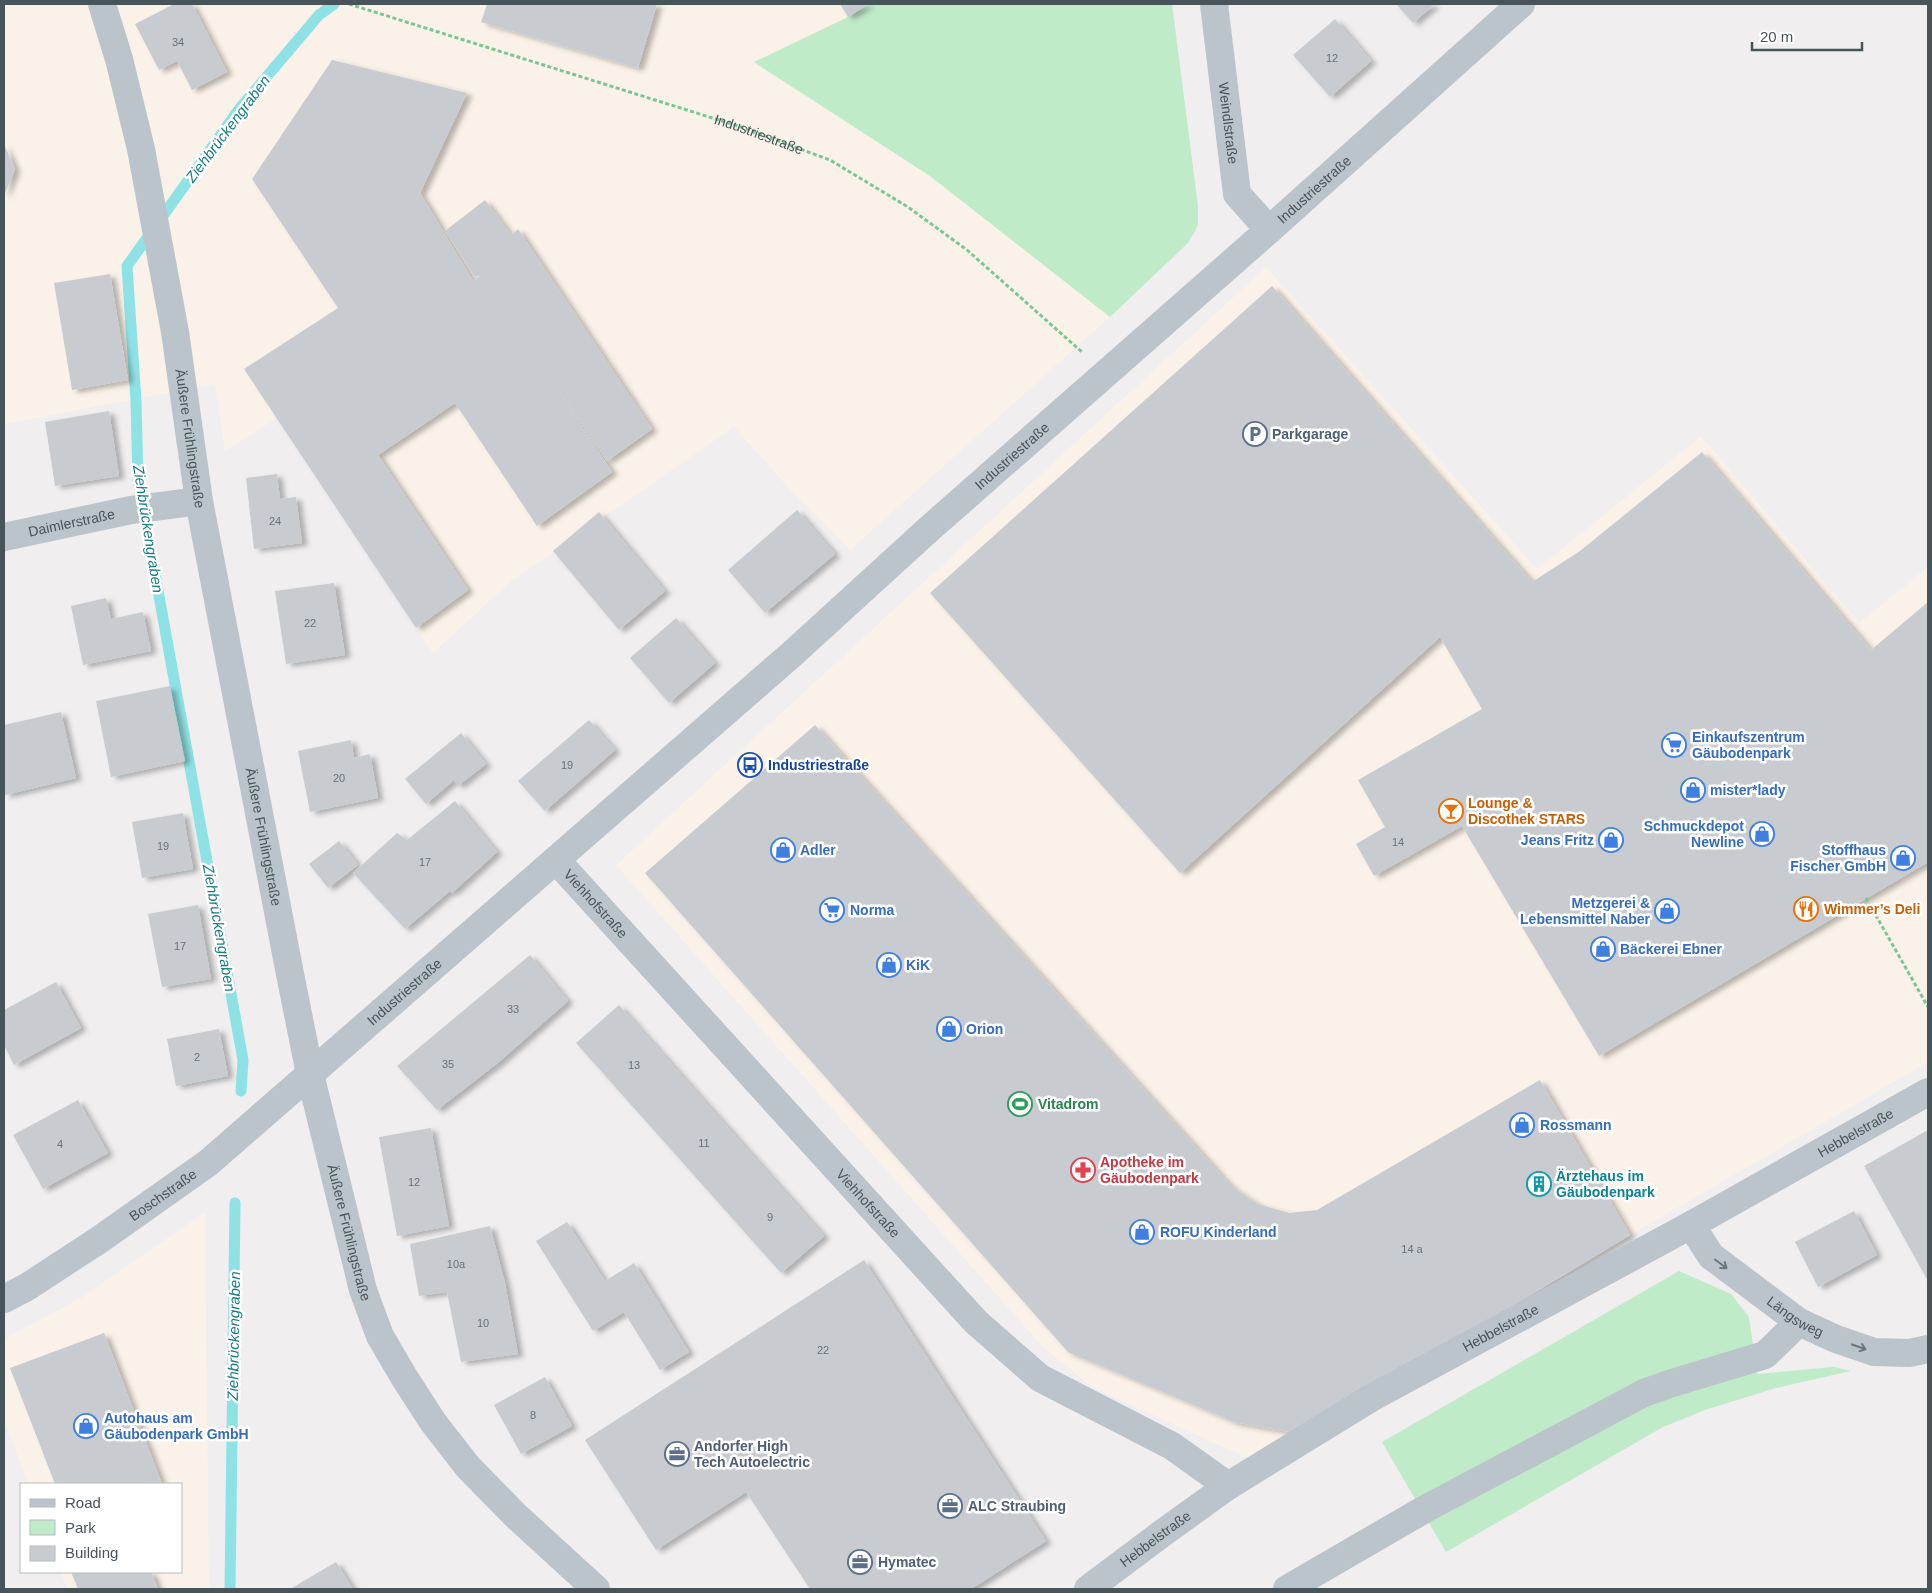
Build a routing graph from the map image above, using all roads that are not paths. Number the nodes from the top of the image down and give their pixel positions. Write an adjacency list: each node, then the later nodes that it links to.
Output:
1 (102, 4): 5 (street, Äußere Frühlingstraße)
2 (1214, 4): 4 (street, Weindlstraße)
3 (1521, 4): 4 (street, Industriestraße)
4 (1269, 230): 7 (street, Industriestraße)
5 (199, 501): 6 (street, Daimlerstraße); 8 (street, Äußere Frühlingstraße)
6 (4, 537)
7 (556, 860): 8 (street, Industriestraße); 14 (street, Viehhofstraße)
8 (310, 1074): 11 (street, Boschstraße); 15 (street, Äußere Frühlingstraße)
9 (1928, 1092): 10 (street, Hebbelstraße)
10 (1691, 1226): 12 (street, Längsweg, one-way to 12); 14 (street, Hebbelstraße)
11 (4, 1299)
12 (1799, 1322): 13 (street, Längsweg, one-way to 13); 17 (street)
13 (1928, 1349)
14 (1228, 1486): 16 (street, Hebbelstraße)
15 (596, 1589)
16 (1088, 1589)
17 (1287, 1589)

